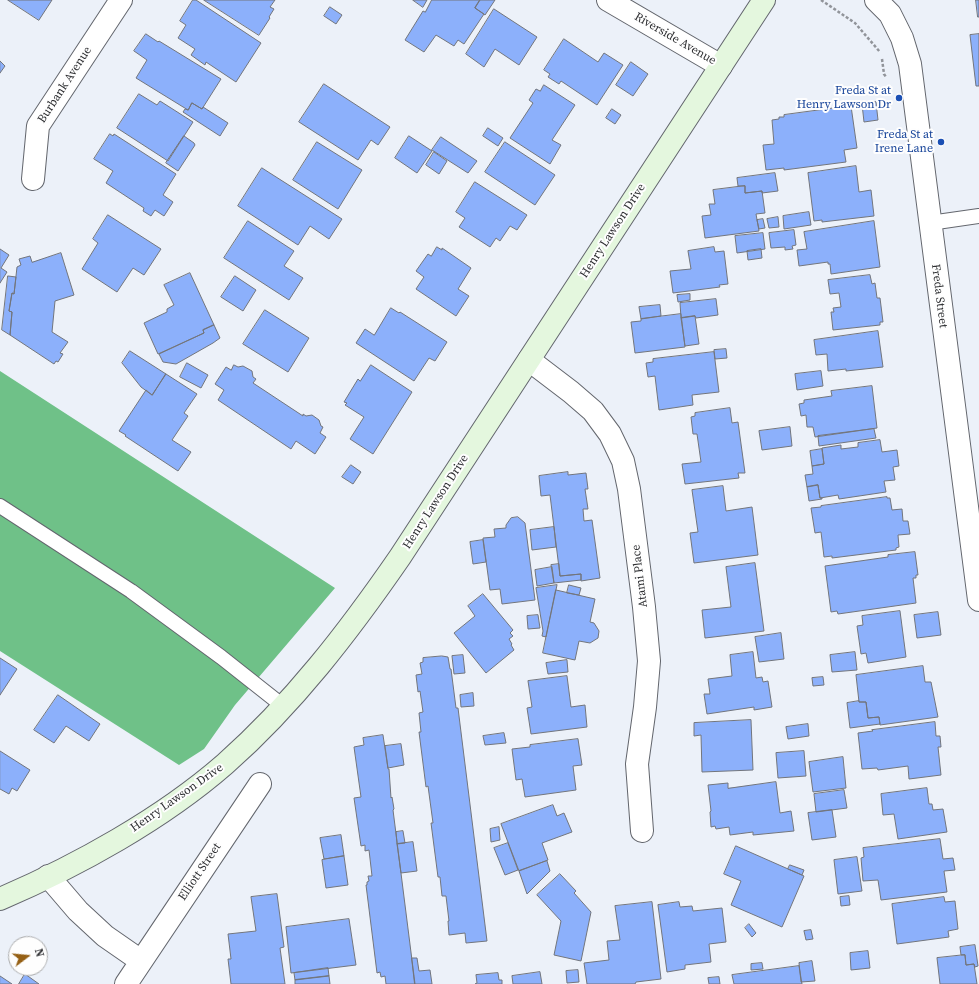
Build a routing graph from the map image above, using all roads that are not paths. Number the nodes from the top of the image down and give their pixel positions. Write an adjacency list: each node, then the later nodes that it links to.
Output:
1 (121, 0): 6 (street, Burbank Avenue)
2 (608, 0): 5 (street, Riverside Avenue)
3 (764, 0): 5 (main road, Henry Lawson Drive)
4 (876, 0): 8 (street, Freda Street)
5 (721, 66): 9 (main road, Henry Lawson Drive)
6 (33, 179)
7 (979, 216): 8 (lane)
8 (930, 223): 11 (street, Freda Street)
9 (529, 360): 12 (main road, Henry Lawson Drive); 14 (street, Atami Place)
10 (0, 506): 12 (lane)
11 (979, 600)
12 (283, 706): 15 (main road, Henry Lawson Drive)
13 (260, 784): 17 (street, Elliott Street)
14 (642, 831)
15 (48, 876): 16 (main road, Henry Lawson Drive); 17 (street)
16 (0, 899)
17 (141, 960): 18 (street, Elliott Street)
18 (126, 984)

